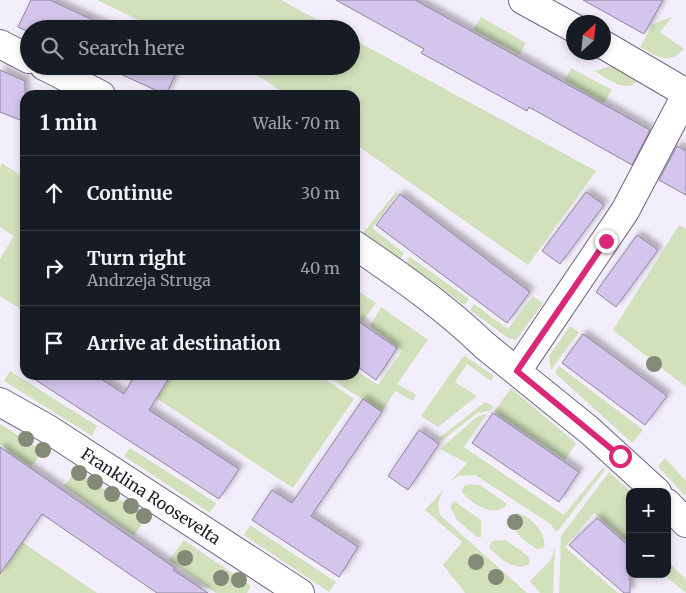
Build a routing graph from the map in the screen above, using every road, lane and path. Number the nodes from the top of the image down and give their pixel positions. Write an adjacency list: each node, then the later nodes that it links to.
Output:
1 (523, 0): 2 (street)
2 (566, 24)
3 (0, 44): 5 (street)
4 (611, 49): 8 (street)
5 (20, 54)
6 (62, 75): 7 (street)
7 (91, 90)
8 (686, 94): 10 (street)
9 (360, 248): 10 (street)
10 (517, 371): 12 (street)
11 (0, 402): 15 (street, Franklina Roosevelta)
12 (652, 488)
13 (671, 507): 14 (street)
14 (686, 523)
15 (300, 593)

